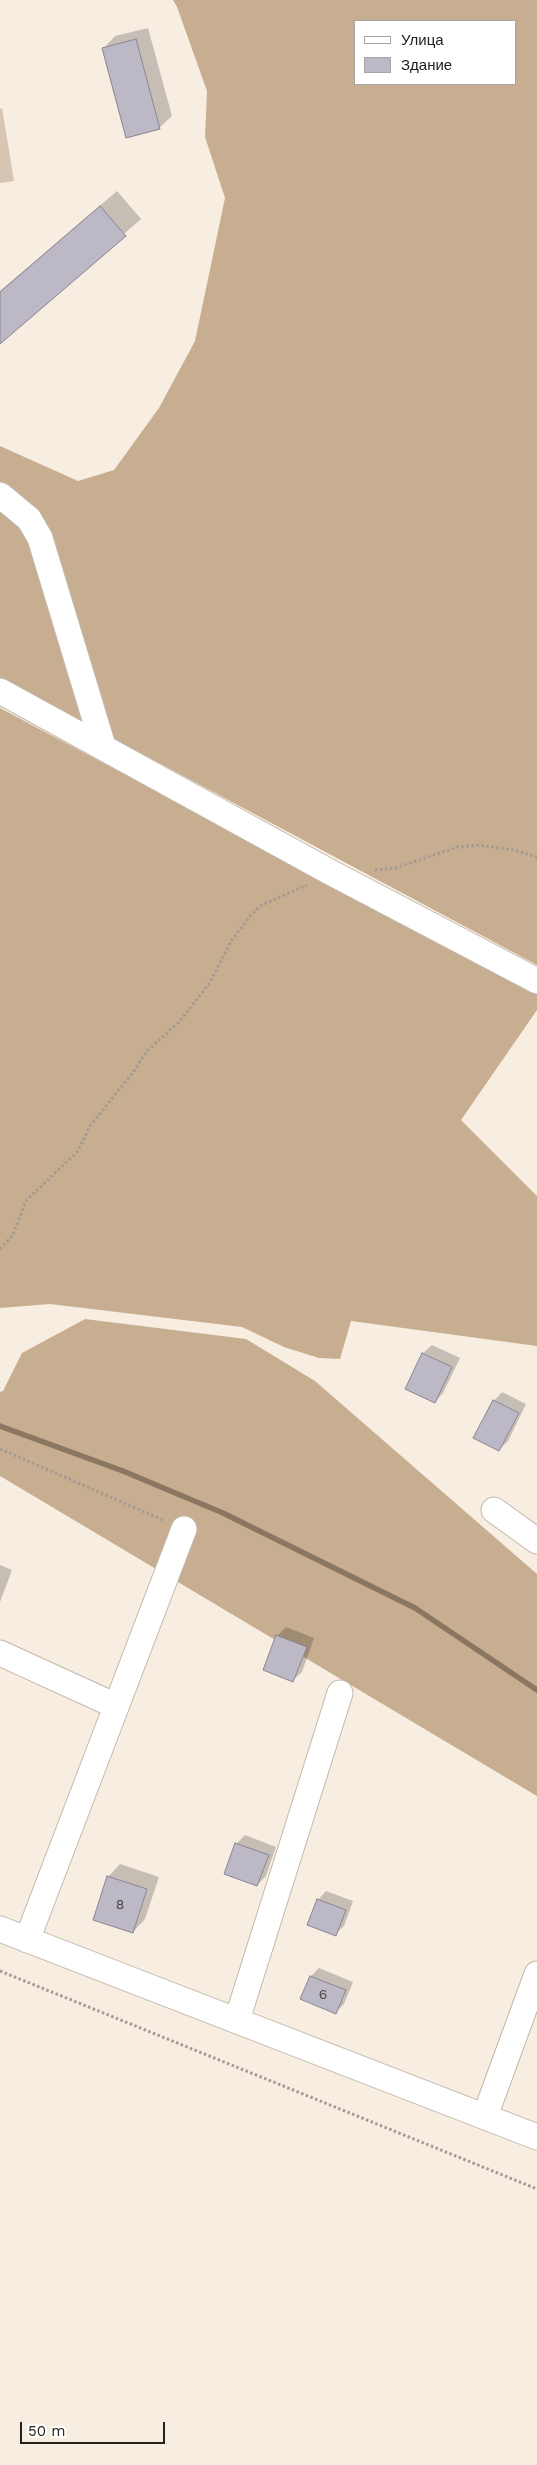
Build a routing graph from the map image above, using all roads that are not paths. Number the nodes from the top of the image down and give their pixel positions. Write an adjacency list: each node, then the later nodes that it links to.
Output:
1 (0, 495): 3 (street)
2 (0, 691): 3 (street)
3 (102, 746): 4 (street)
4 (537, 981)
5 (494, 1510): 7 (street)
6 (184, 1529): 10 (street)
7 (537, 1541)
8 (0, 1653): 10 (street)
9 (340, 1693): 14 (street)
10 (116, 1706): 12 (street)
11 (0, 1929): 12 (street)
12 (27, 1940): 14 (street)
13 (537, 1974): 15 (street)
14 (237, 2020): 15 (street)
15 (485, 2116): 16 (street)
16 (537, 2137)

